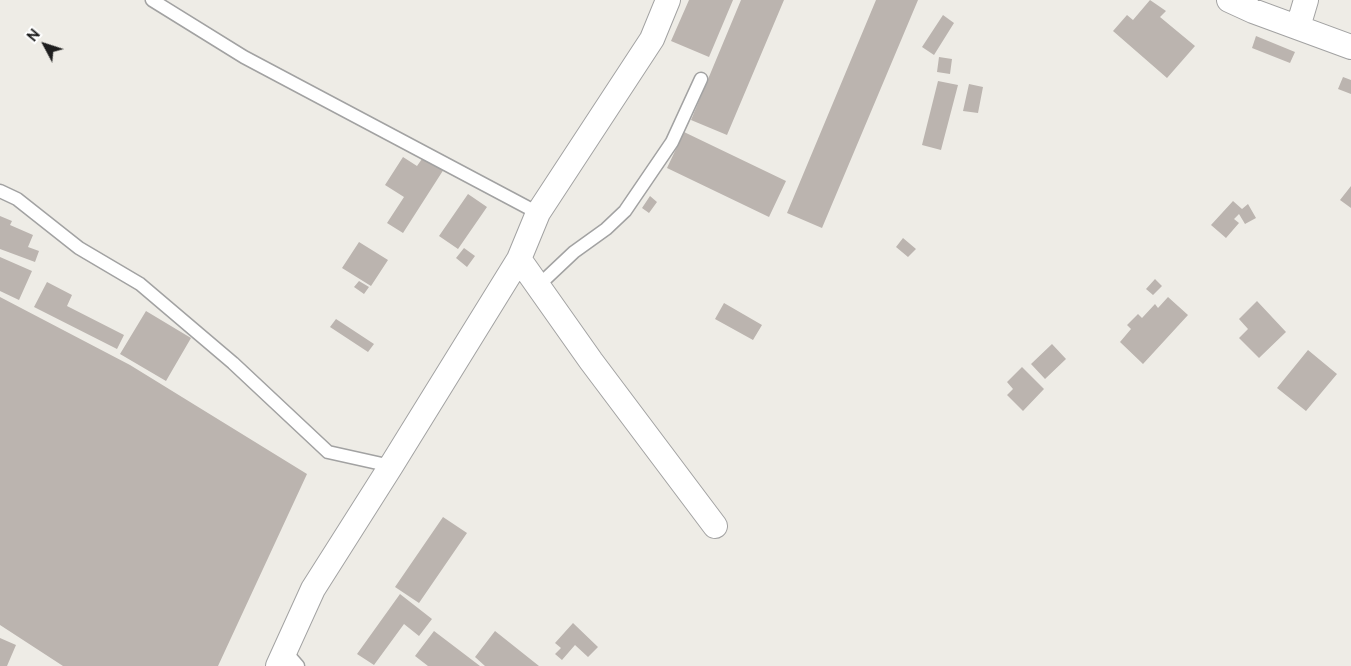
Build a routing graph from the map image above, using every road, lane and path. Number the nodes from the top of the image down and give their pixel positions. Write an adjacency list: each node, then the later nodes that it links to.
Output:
1 (152, 0): 9 (lane)
2 (668, 0): 9 (street)
3 (1230, 0): 5 (street)
4 (1306, 0): 5 (street)
5 (1298, 27): 6 (street)
6 (1351, 47)
7 (701, 79): 11 (lane)
8 (0, 191): 12 (lane)
9 (538, 213): 10 (street)
10 (519, 259): 11 (street); 12 (street)
11 (538, 286): 13 (street)
12 (391, 466): 14 (street)
13 (715, 526)
14 (287, 661)

